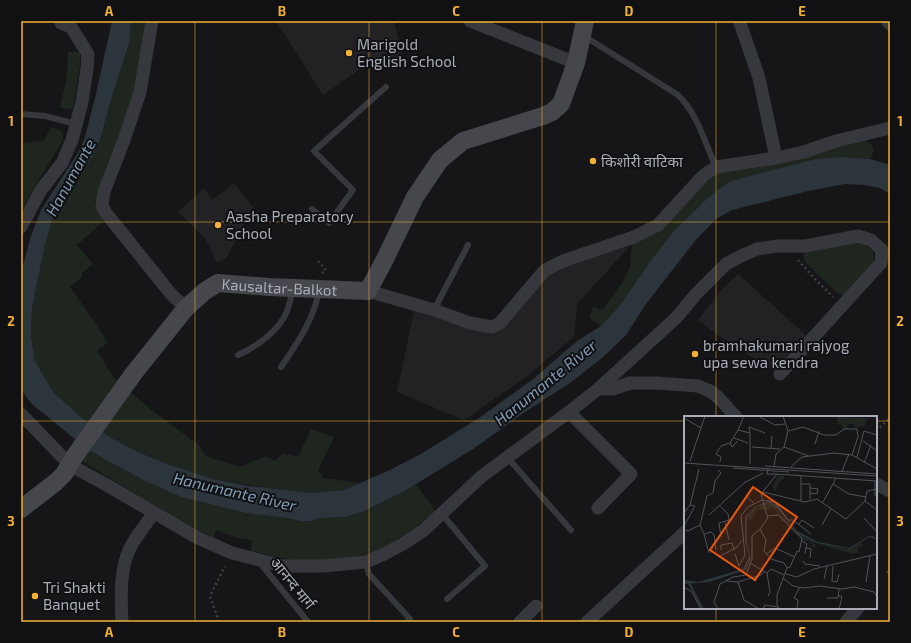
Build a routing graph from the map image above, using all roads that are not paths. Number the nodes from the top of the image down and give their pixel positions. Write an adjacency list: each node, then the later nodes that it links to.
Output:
1 (62, 21): 11 (street)
2 (152, 21): 21 (street)
3 (470, 21): 8 (street)
4 (741, 21): 13 (street)
5 (887, 21): 6 (street)
6 (890, 24)
7 (584, 28): 8 (main road); 14 (lane)
8 (576, 63): 20 (main road)
9 (386, 87): 15 (lane)
10 (21, 114): 11 (lane)
11 (76, 124): 16 (street)
12 (890, 128): 13 (street)
13 (776, 158): 14 (street)
14 (716, 166): 22 (street)
15 (312, 208)
16 (21, 227)
17 (468, 245): 22 (lane)
18 (320, 281): 19 (main road, Kausaltar-Balkot); 20 (main road, Kausaltar-Balkot); 24 (lane)
19 (293, 288): 21 (main road, Kausaltar-Balkot); 23 (lane)
20 (368, 291): 22 (street)
21 (186, 308): 31 (main road, Kausaltar-Balkot)
22 (434, 310)
23 (238, 355)
24 (281, 367)
25 (780, 374): 26 (street)
26 (598, 389): 27 (street); 29 (street)
27 (569, 412): 30 (street); 34 (street)
28 (21, 414): 31 (street)
29 (735, 416)
30 (507, 457): 37 (street); 38 (lane)
31 (72, 461): 35 (main road, Kausaltar-Balkot); 36 (street)
32 (877, 484): 33 (street)
33 (890, 491)
34 (598, 508)
35 (21, 509)
36 (154, 513): 40 (street); 45 (street)
37 (442, 514): 41 (street); 42 (lane)
38 (571, 530)
39 (684, 533): 49 (street)
40 (258, 560): 41 (street); 46 (lane, आनन्द मार्ग)
41 (366, 562): 47 (lane)
42 (447, 599)
43 (536, 606): 48 (street)
44 (857, 609): 50 (street)
45 (122, 622)
46 (308, 622)
47 (407, 622)
48 (520, 622)
49 (588, 622)
50 (846, 622)

